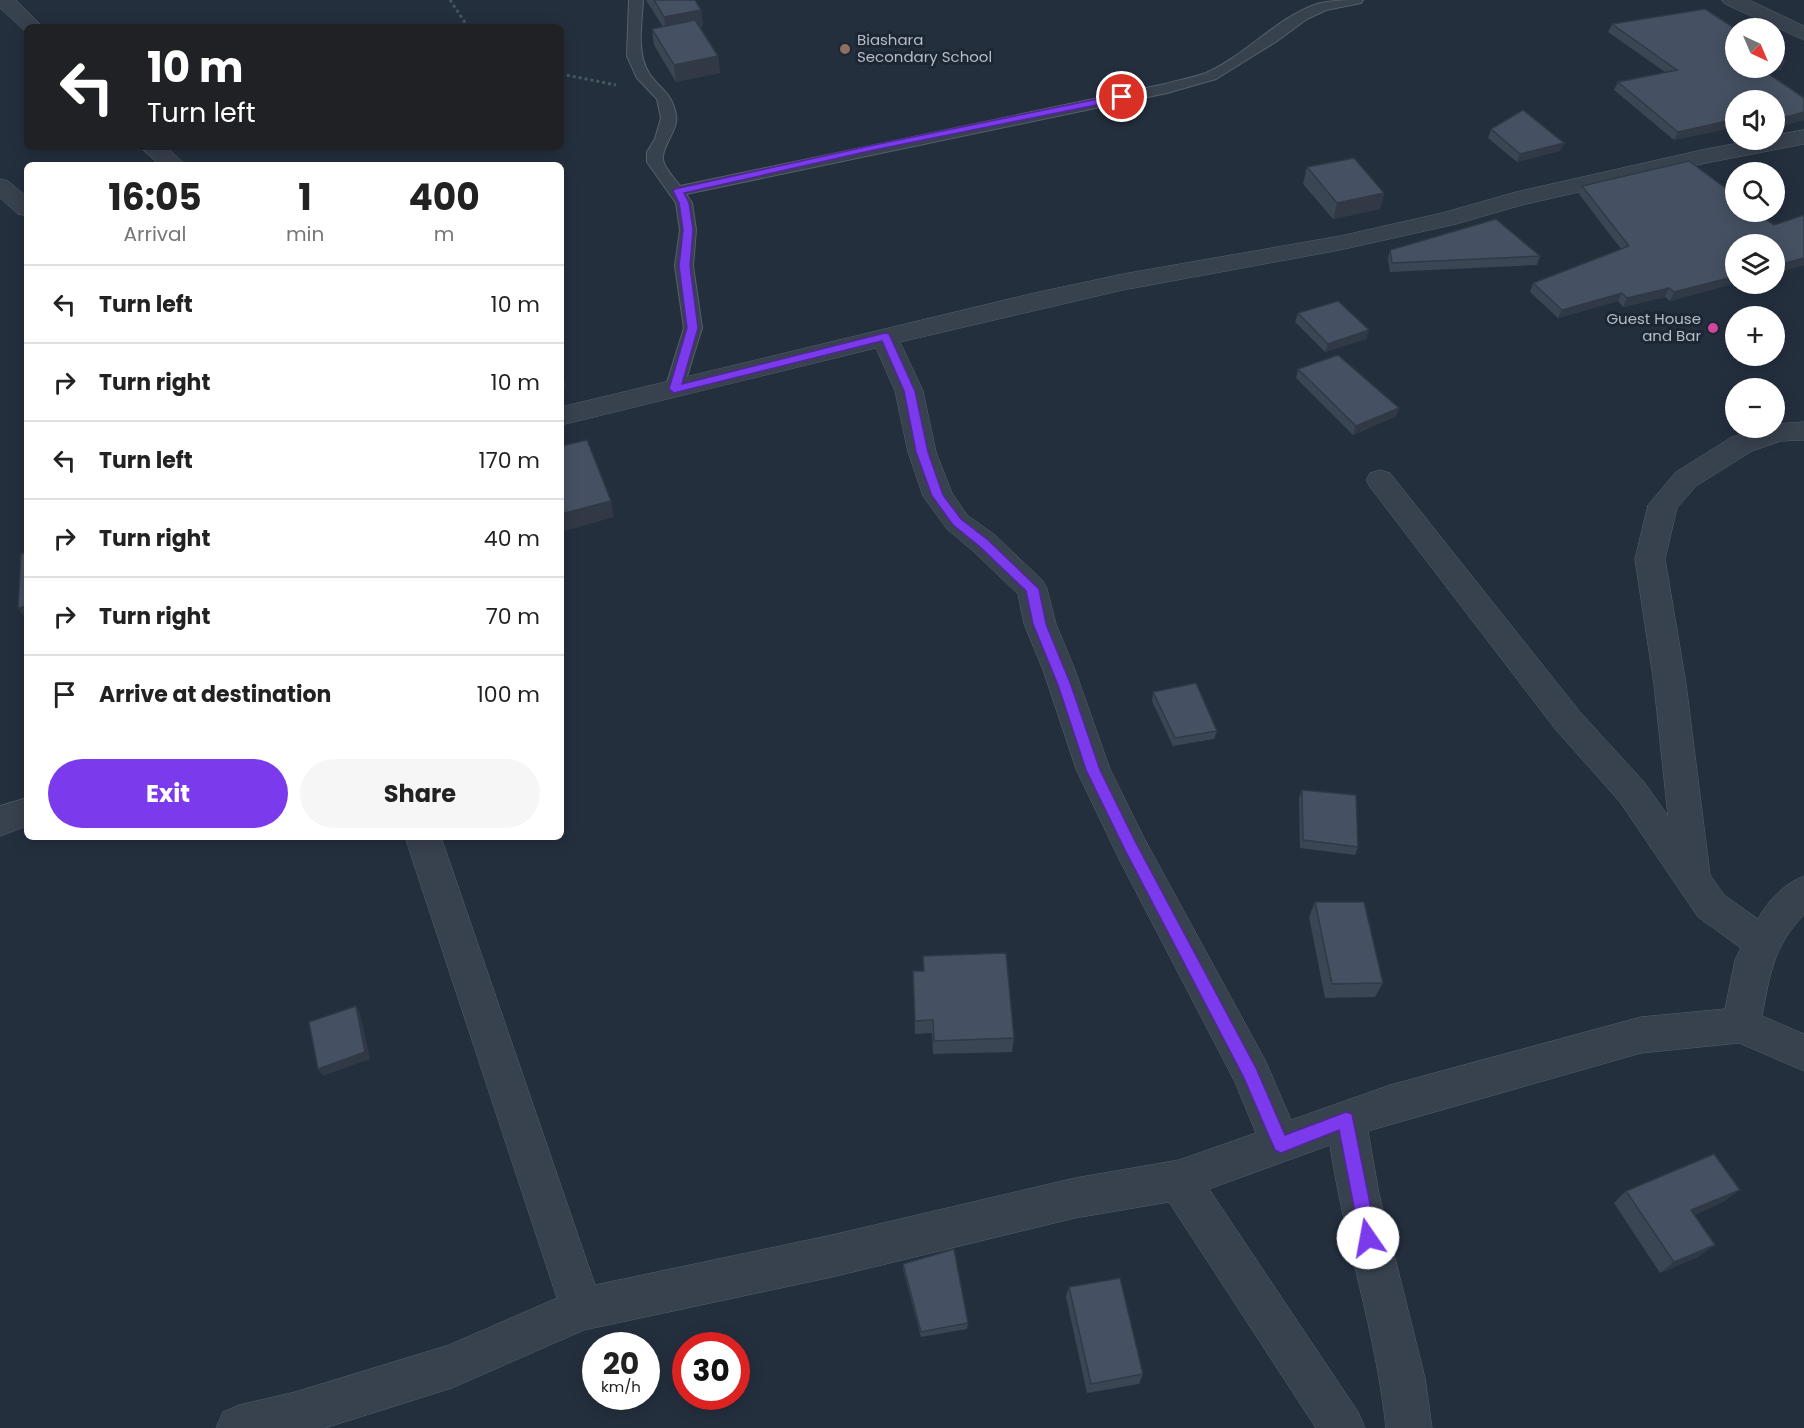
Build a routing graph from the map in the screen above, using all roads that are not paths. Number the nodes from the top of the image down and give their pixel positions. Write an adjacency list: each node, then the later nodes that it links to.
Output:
1 (4, 0): 5 (street)
2 (636, 0): 11 (lane)
3 (1356, 0): 11 (lane)
4 (1731, 0): 6 (street)
5 (29, 24)
6 (1804, 34)
7 (1804, 137): 13 (street)
8 (156, 150): 9 (street)
9 (170, 162)
10 (0, 186): 12 (street)
11 (678, 191): 14 (lane)
12 (24, 206)
13 (885, 337): 14 (street); 27 (street)
14 (674, 389): 15 (street)
15 (564, 415)
16 (1804, 431): 21 (street)
17 (1380, 480): 21 (street)
18 (24, 813): 19 (street)
19 (0, 821)
20 (424, 840): 29 (street)
21 (1693, 882): 23 (street)
22 (1804, 892): 23 (street)
23 (1764, 944): 24 (street)
24 (1741, 1025): 25 (street); 26 (street)
25 (1804, 1053)
26 (1346, 1120): 27 (street); 32 (street)
27 (1281, 1144): 28 (street)
28 (1179, 1180): 29 (street); 31 (street)
29 (582, 1309): 30 (street)
30 (239, 1428)
31 (1341, 1428)
32 (1409, 1428)

